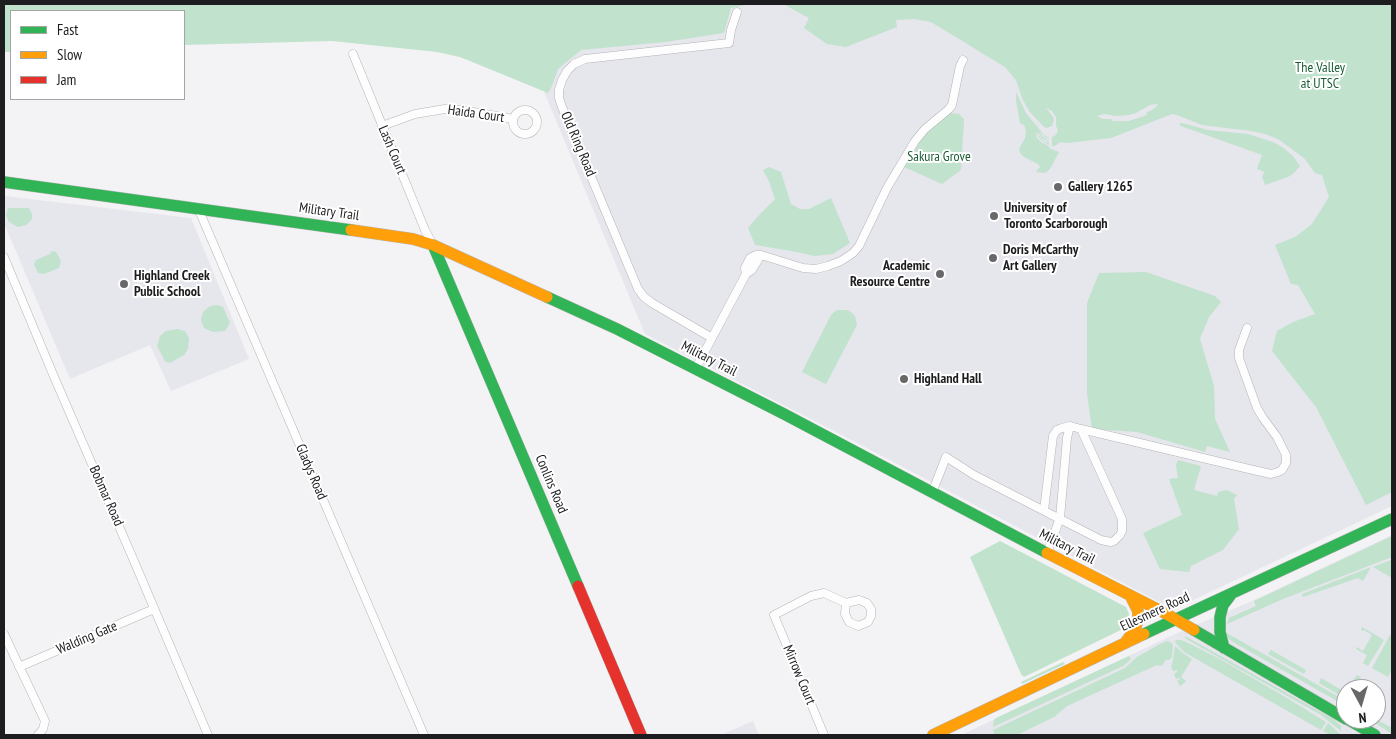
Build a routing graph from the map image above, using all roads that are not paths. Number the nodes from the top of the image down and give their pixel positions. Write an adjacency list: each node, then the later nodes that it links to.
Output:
1 (737, 12): 11 (street, Old Ring Road)
2 (353, 54): 5 (street, Lash Court)
3 (963, 60): 11 (street)
4 (513, 119): 5 (street, Haida Court)
5 (382, 126): 8 (street, Lash Court)
6 (4, 182): 7 (street, Military Trail)
7 (198, 208): 8 (street, Military Trail); 32 (street, Gladys Road)
8 (433, 245): 12 (street, Military Trail); 33 (street, Conlins Road)
9 (4, 257): 23 (street, Bobmar Road)
10 (1247, 328): 14 (street)
11 (712, 338): 12 (street)
12 (696, 368): 15 (street, Military Trail)
13 (1070, 426): 14 (street); 16 (street); 17 (street)
14 (1081, 429): 17 (street)
15 (932, 493): 16 (street); 19 (street, Military Trail)
16 (1044, 510): 17 (street)
17 (1060, 518): 19 (street)
18 (1392, 519): 20 (street, Ellesmere Road)
19 (1047, 554): 21 (street, Military Trail)
20 (1233, 593): 24 (street, Ellesmere Road); 27 (street)
21 (1130, 595): 24 (street, Military Trail); 26 (street)
22 (846, 603): 34 (street, Mirrow Court)
23 (154, 609): 28 (street, Walding Gate); 31 (street, Bobmar Road)
24 (1175, 619): 26 (street, Ellesmere Road); 27 (street, Military Trail)
25 (4, 637): 28 (street)
26 (1124, 644): 35 (street, Ellesmere Road)
27 (1224, 648): 29 (street, Military Trail)
28 (19, 667): 30 (street)
29 (1336, 713)
30 (38, 735)
31 (208, 735)
32 (424, 735)
33 (641, 735)
34 (824, 735)
35 (932, 735)

